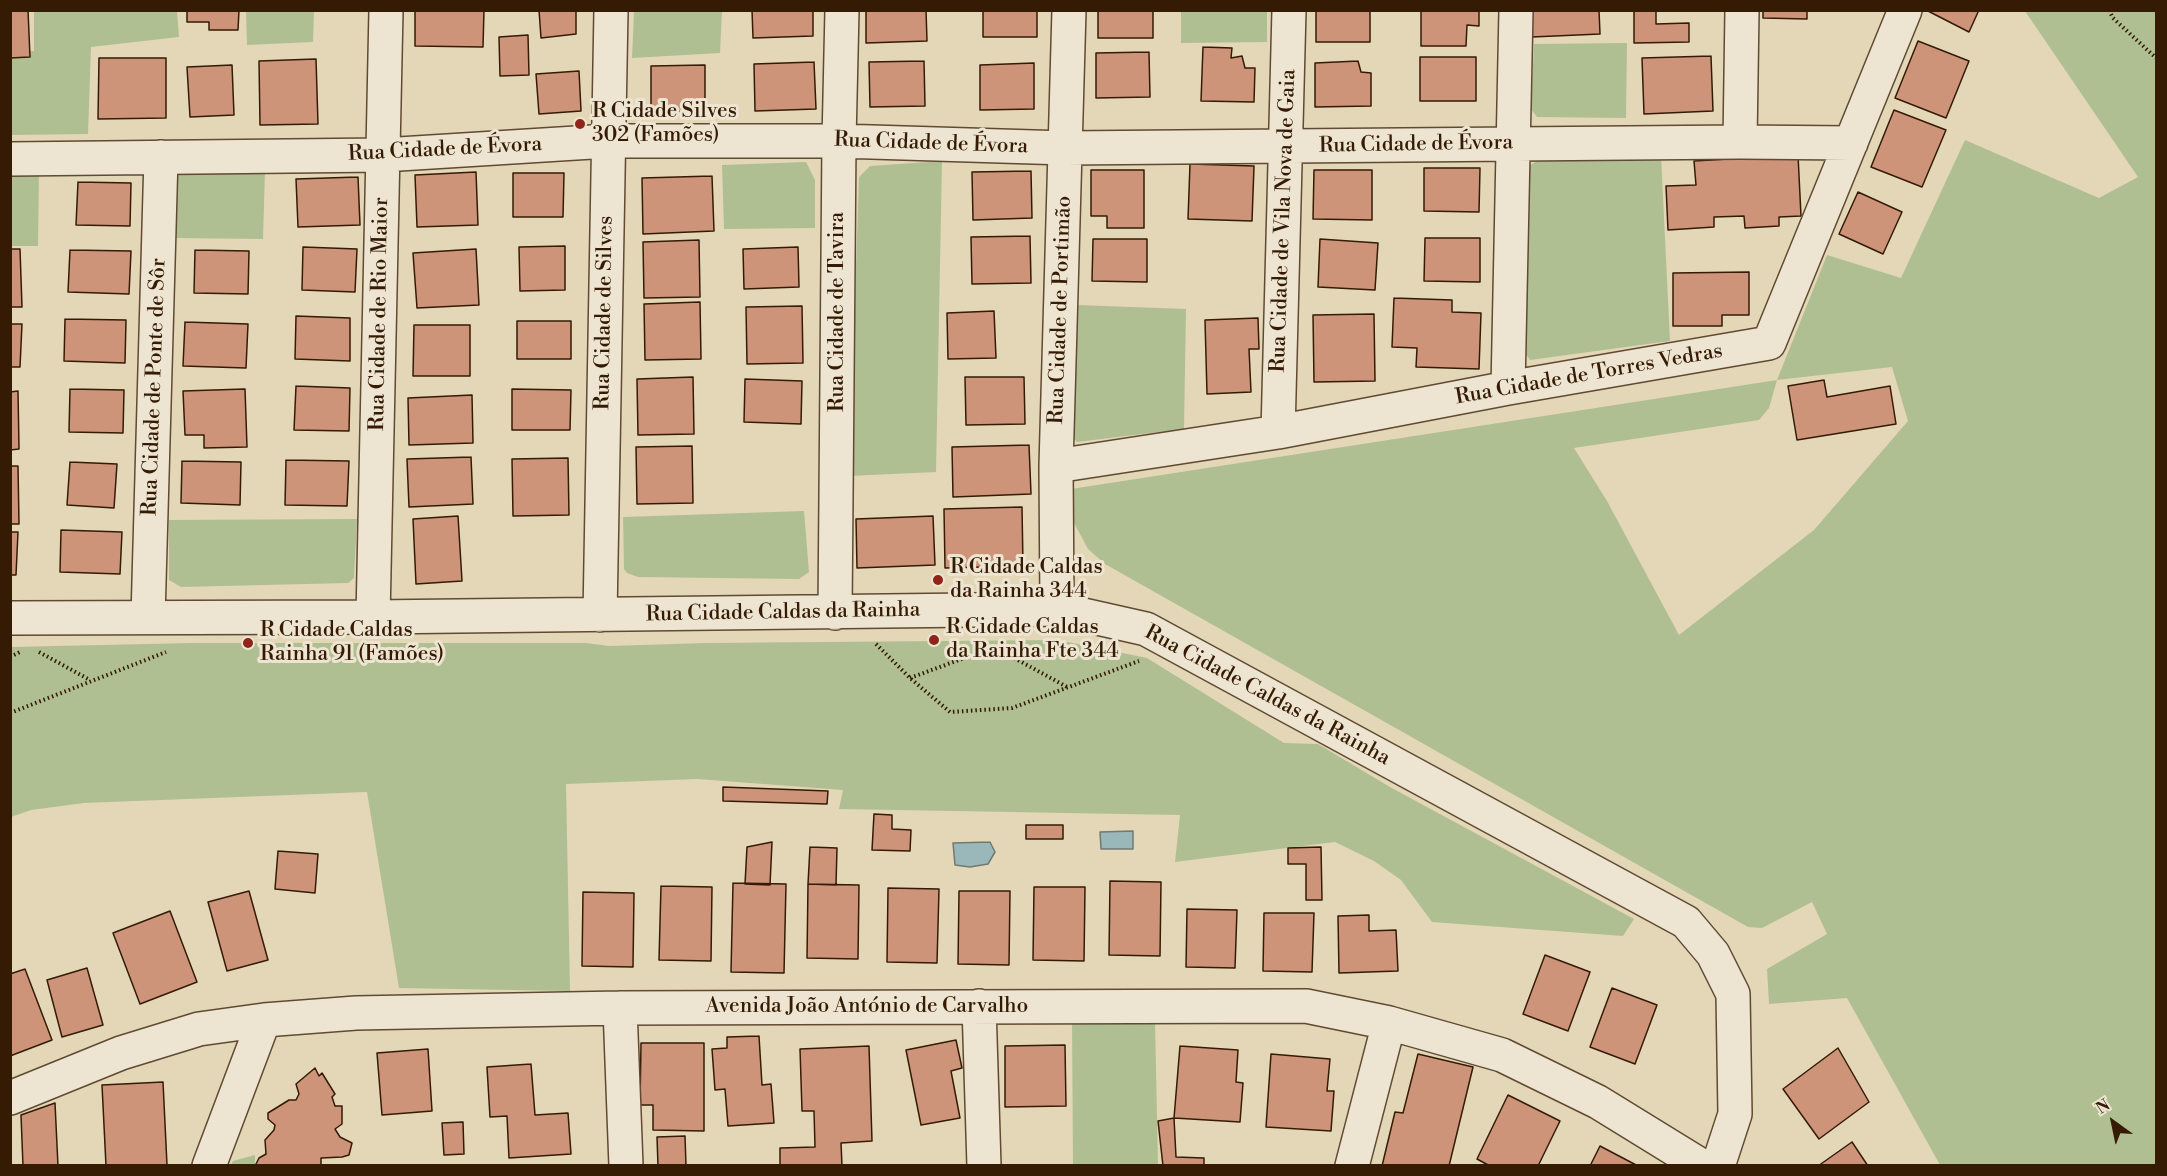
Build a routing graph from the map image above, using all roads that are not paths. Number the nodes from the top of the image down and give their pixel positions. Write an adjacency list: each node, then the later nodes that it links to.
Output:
1 (386, 10): 16 (street, Rua Cidade de Rio Maior)
2 (611, 10): 9 (street, Rua Cidade de Silves)
3 (843, 10): 10 (street, Rua Cidade de Tavira)
4 (1069, 10): 15 (street, Rua Cidade de Portimão)
5 (1290, 10): 14 (street, Rua Cidade de Vila Nova de Gaia)
6 (1516, 10): 12 (street)
7 (1742, 10): 11 (street)
8 (1905, 10): 13 (street, Rua Cidade de Torres Vedras)
9 (608, 141): 10 (street, Rua Cidade de Évora); 16 (street, Rua Cidade de Évora); 24 (street, Rua Cidade de Silves)
10 (839, 141): 15 (street, Rua Cidade de Évora); 23 (street, Rua Cidade de Tavira)
11 (1740, 142): 12 (street, Rua Cidade de Évora); 13 (street, Rua Cidade de Évora)
12 (1513, 143): 14 (street, Rua Cidade de Évora); 19 (street)
13 (1851, 143): 19 (street, Rua Cidade de Torres Vedras)
14 (1286, 146): 15 (street, Rua Cidade de Évora); 20 (street, Rua Cidade de Vila Nova de Gaia)
15 (1066, 148): 21 (street, Rua Cidade de Portimão)
16 (383, 155): 17 (street, Rua Cidade de Évora); 27 (street, Rua Cidade de Rio Maior)
17 (161, 157): 18 (street, Rua Cidade de Évora); 25 (street, Rua Cidade de Ponte de Sôr)
18 (10, 159)
19 (1508, 388): 20 (street, Rua Cidade de Torres Vedras)
20 (1278, 432): 21 (street, Rua Cidade de Torres Vedras)
21 (1056, 466): 22 (street, Rua Cidade de Portimão)
22 (1057, 609): 23 (street, Rua Cidade Caldas da Rainha); 38 (street, Rua Cidade Caldas da Rainha)
23 (835, 613): 24 (street, Rua Cidade Caldas da Rainha)
24 (600, 615): 27 (street, Rua Cidade Caldas da Rainha)
25 (148, 617): 26 (street, Rua Cidade Caldas da Rainha); 27 (street, Rua Cidade Caldas da Rainha)
26 (10, 618)
27 (373, 618)
28 (979, 1006): 29 (street, Avenida João António de Carvalho); 31 (street, Avenida João António de Carvalho); 35 (street)
29 (620, 1008): 30 (street, Avenida João António de Carvalho); 34 (street)
30 (264, 1020): 32 (street, Avenida João António de Carvalho); 33 (street)
31 (1389, 1023): 36 (street); 37 (street, Avenida João António de Carvalho)
32 (10, 1098)
33 (209, 1166)
34 (626, 1166)
35 (984, 1166)
36 (1353, 1166)
37 (1702, 1166)
38 (1718, 1166)

